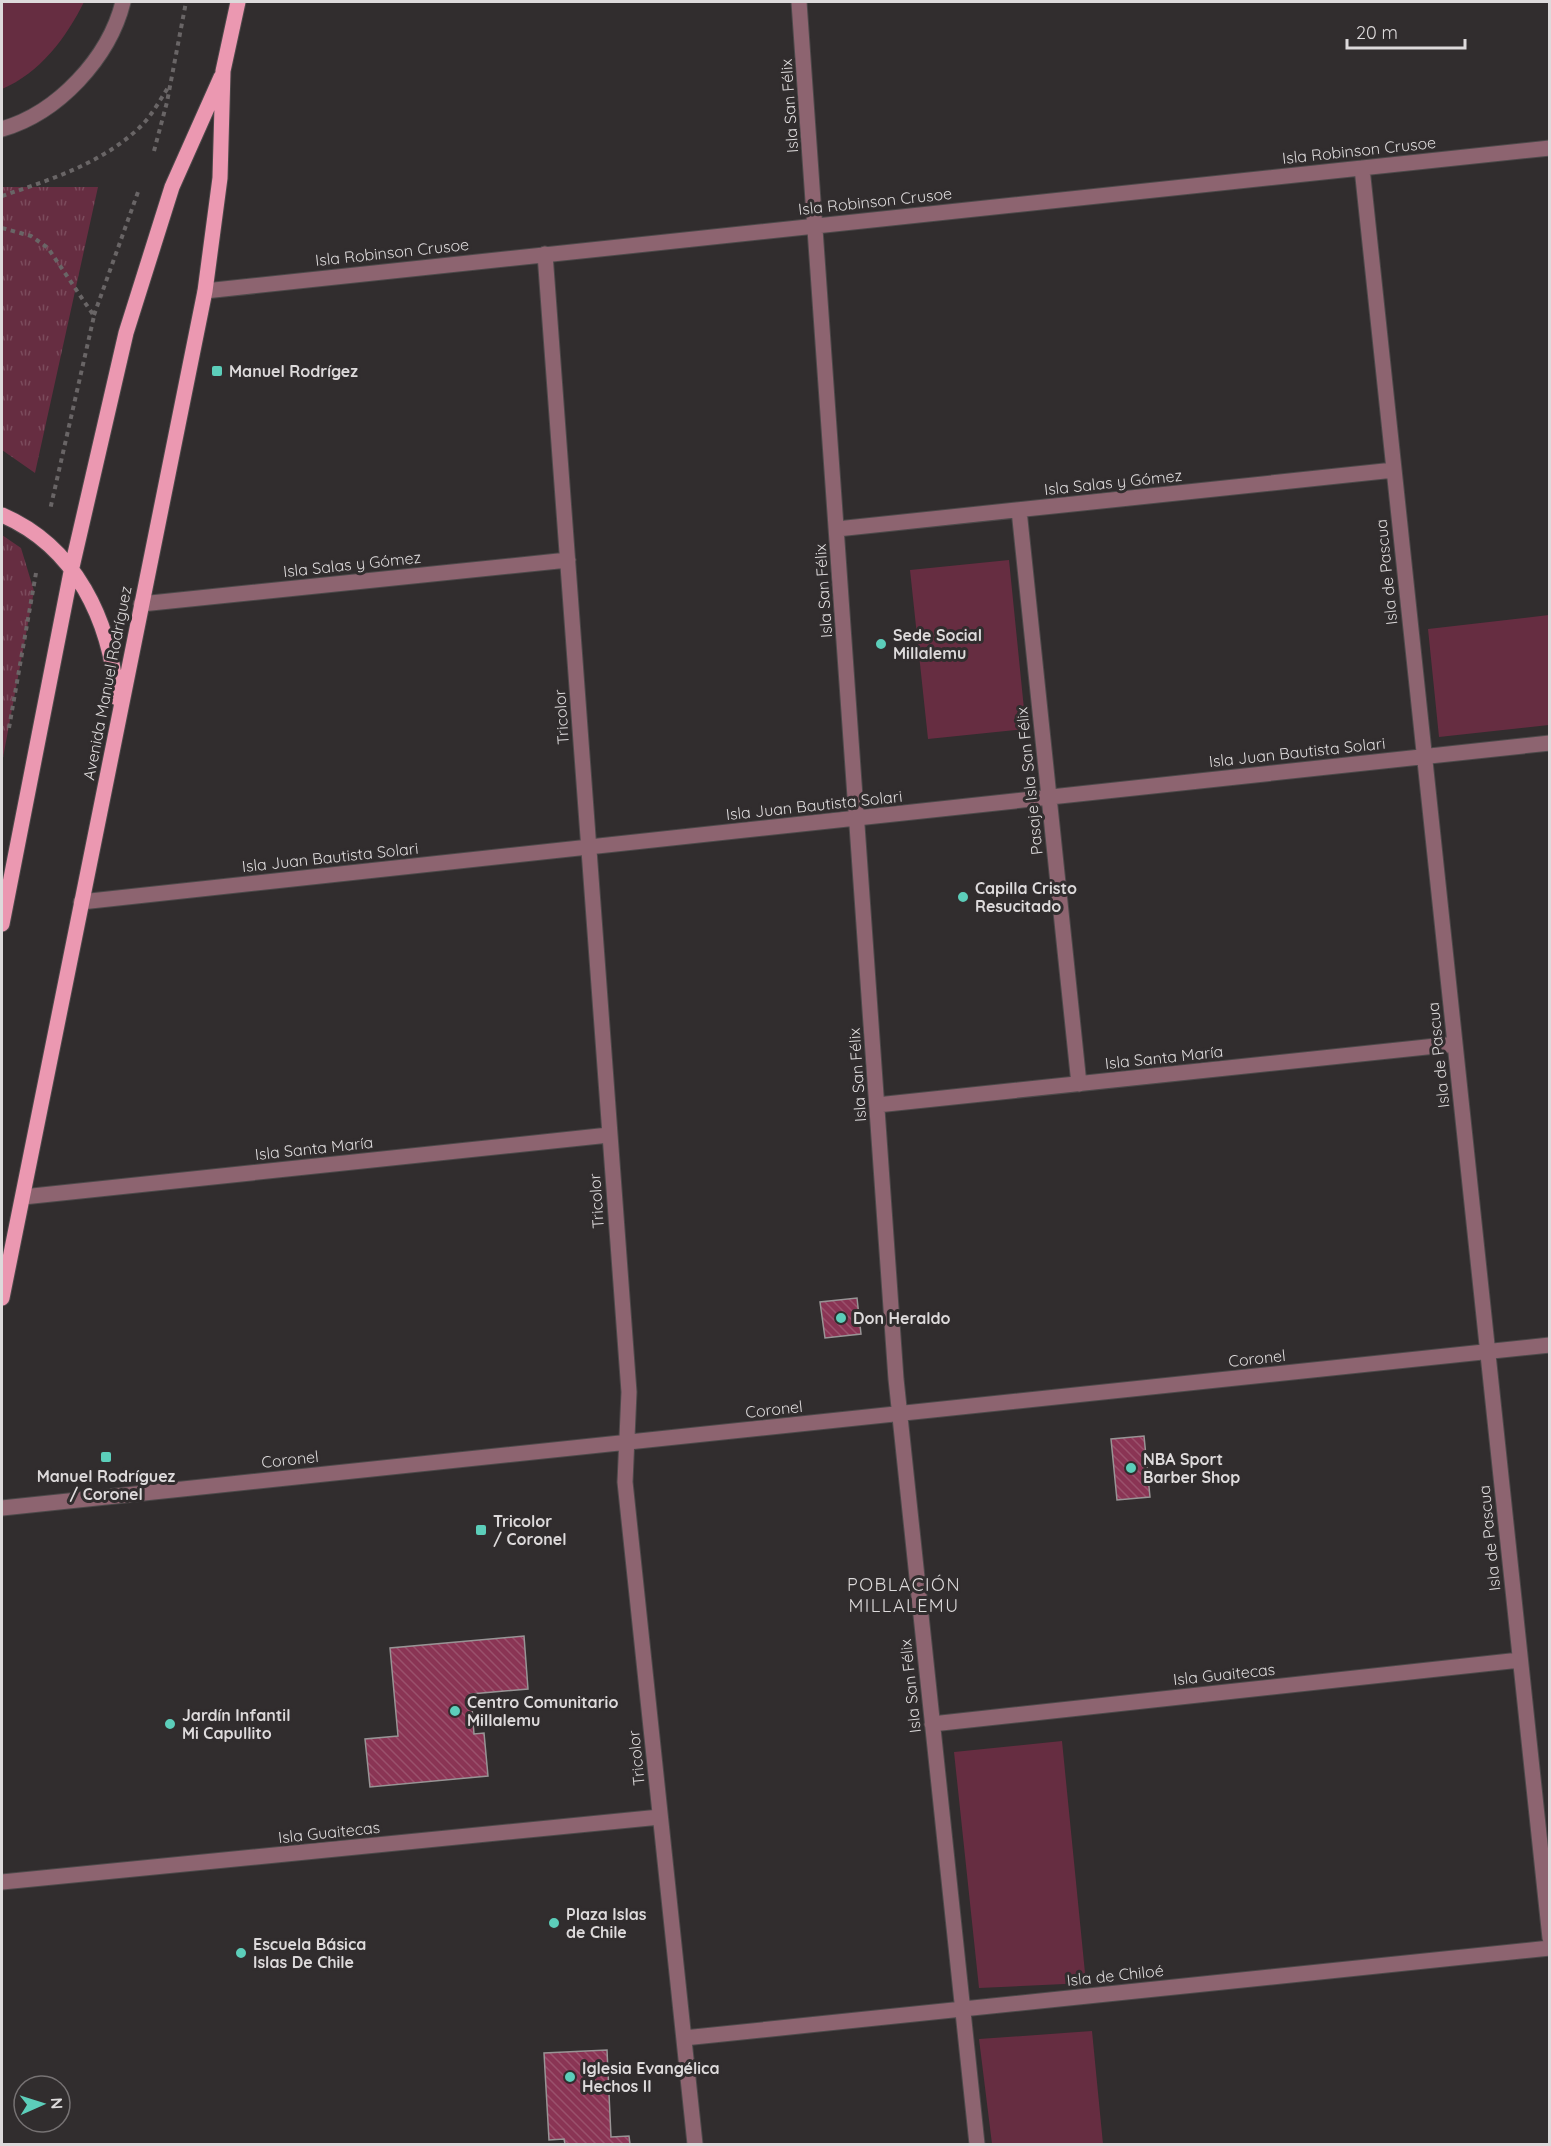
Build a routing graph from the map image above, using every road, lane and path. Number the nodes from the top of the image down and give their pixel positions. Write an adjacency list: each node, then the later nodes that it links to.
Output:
1 (123, 2): 7 (street)
2 (186, 2): 6 (path)
3 (240, 2): 5 (main road, Avenida Manuel Rodríguez)
4 (800, 2): 13 (street, Isla San Félix)
5 (223, 71): 16 (main road, Avenida Manuel Rodríguez); 24 (main road, Avenida Manuel Rodríguez)
6 (171, 82): 9 (path); 12 (path)
7 (2, 129)
8 (1550, 148): 10 (street, Isla Robinson Crusoe)
9 (152, 156)
10 (1362, 168): 13 (street, Isla Robinson Crusoe); 18 (street, Isla de Pascua)
11 (139, 189): 17 (path)
12 (2, 196)
13 (815, 226): 15 (street, Isla Robinson Crusoe); 21 (street, Isla San Félix)
14 (2, 228): 17 (path)
15 (545, 254): 16 (street, Isla Robinson Crusoe); 23 (street, Tricolor)
16 (205, 291): 25 (main road, Avenida Manuel Rodríguez)
17 (94, 316): 22 (path)
18 (1394, 470): 19 (street, Isla Salas y Gómez); 29 (street, Isla de Pascua)
19 (1019, 510): 21 (street, Isla Salas y Gómez); 30 (street, Pasaje Isla San Félix)
20 (2, 515): 22 (main road)
21 (837, 529): 31 (street, Isla San Félix)
22 (43, 539): 24 (main road); 27 (path)
23 (568, 560): 25 (street, Isla Salas y Gómez); 32 (street, Tricolor)
24 (72, 567): 26 (main road); 34 (main road, Avenida Manuel Rodríguez)
25 (141, 604): 26 (main road, Avenida Manuel Rodríguez)
26 (119, 713): 33 (main road, Avenida Manuel Rodríguez)
27 (7, 736)
28 (1550, 743): 29 (street, Isla Juan Bautista Solari)
29 (1424, 757): 30 (street, Isla Juan Bautista Solari); 35 (street, Isla de Pascua)
30 (1049, 797): 31 (street, Isla Juan Bautista Solari); 36 (street, Pasaje Isla San Félix)
31 (857, 818): 32 (street, Isla Juan Bautista Solari); 37 (street, Isla San Félix)
32 (588, 848): 33 (street, Isla Juan Bautista Solari); 38 (street, Tricolor)
33 (81, 902): 39 (main road, Avenida Manuel Rodríguez)
34 (2, 924)
35 (1455, 1044): 36 (street, Isla Santa María); 42 (street, Isla de Pascua)
36 (1079, 1084): 37 (street, Isla Santa María)
37 (877, 1105): 43 (street, Isla San Félix)
38 (609, 1135): 39 (street, Isla Santa María); 44 (street, Tricolor)
39 (23, 1197): 40 (main road, Avenida Manuel Rodríguez)
40 (2, 1298)
41 (1550, 1345): 42 (street, Coronel)
42 (1487, 1352): 43 (street, Coronel); 46 (street, Isla de Pascua)
43 (899, 1414): 44 (street, Coronel); 47 (street, Isla San Félix)
44 (627, 1443): 45 (street, Coronel); 48 (street, Tricolor)
45 (2, 1508)
46 (1520, 1660): 47 (street, Isla Guaitecas); 50 (street, Isla de Pascua)
47 (932, 1724): 52 (street, Isla San Félix)
48 (660, 1817): 49 (street, Isla Guaitecas); 53 (street, Tricolor)
49 (2, 1881)
50 (1550, 1938)
51 (1550, 1948): 52 (street, Isla de Chiloé)
52 (963, 2009): 53 (street, Isla de Chiloé); 55 (street, Isla San Félix)
53 (684, 2038): 54 (street, Tricolor)
54 (695, 2145)
55 (977, 2145)

